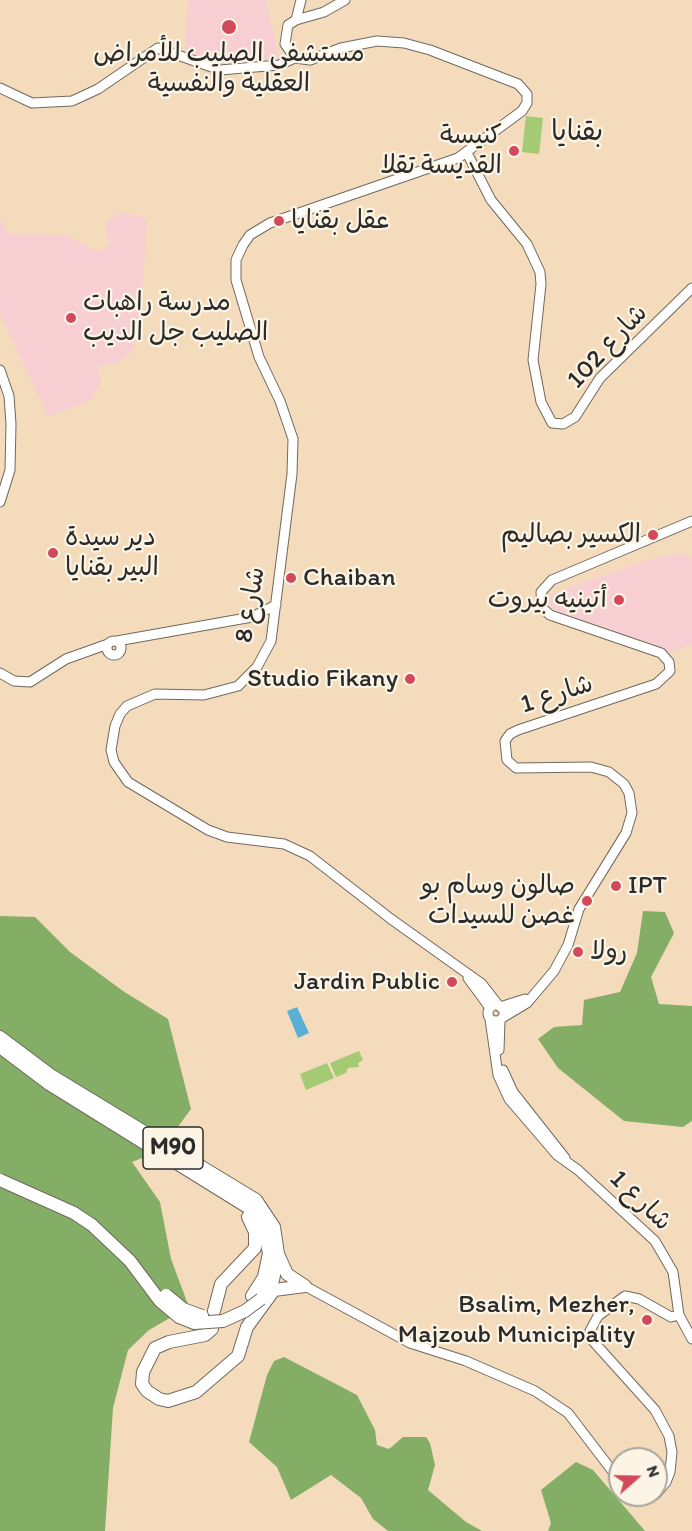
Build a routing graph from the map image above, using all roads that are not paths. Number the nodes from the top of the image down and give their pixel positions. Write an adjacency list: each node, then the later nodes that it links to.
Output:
1 (302, 0): 3 (street)
2 (345, 0): 3 (street)
3 (296, 20): 4 (street)
4 (292, 55): 5 (street); 6 (street, شارع 8)
5 (0, 88)
6 (467, 153): 7 (street, شارع 102); 11 (street, شارع 8)
7 (692, 288)
8 (0, 370): 9 (street)
9 (0, 501)
10 (692, 521): 15 (street, شارع 1)
11 (276, 605): 12 (street); 13 (street, شارع 8)
12 (252, 617): 13 (street); 14 (street)
13 (274, 621): 16 (street, شارع 8)
14 (0, 673)
15 (532, 996): 16 (street, شارع 1); 17 (street, شارع 1)
16 (496, 1007): 17 (street); 17 (street)
17 (497, 1019): 27 (street, شارع 1)
18 (0, 1037): 23 (highway, M90)
19 (0, 1047): 22 (highway, M90)
20 (0, 1172): 25 (highway, bridge)
21 (0, 1180): 25 (highway, bridge)
22 (236, 1198): 25 (highway, M90); 26 (highway)
23 (278, 1254): 24 (highway); 25 (highway, M90)
24 (306, 1286): 25 (highway); 30 (street)
25 (263, 1294): 28 (highway)
26 (214, 1311)
27 (679, 1315): 29 (street); 31 (street)
28 (212, 1329)
29 (692, 1339)
30 (608, 1465)
31 (668, 1477)

